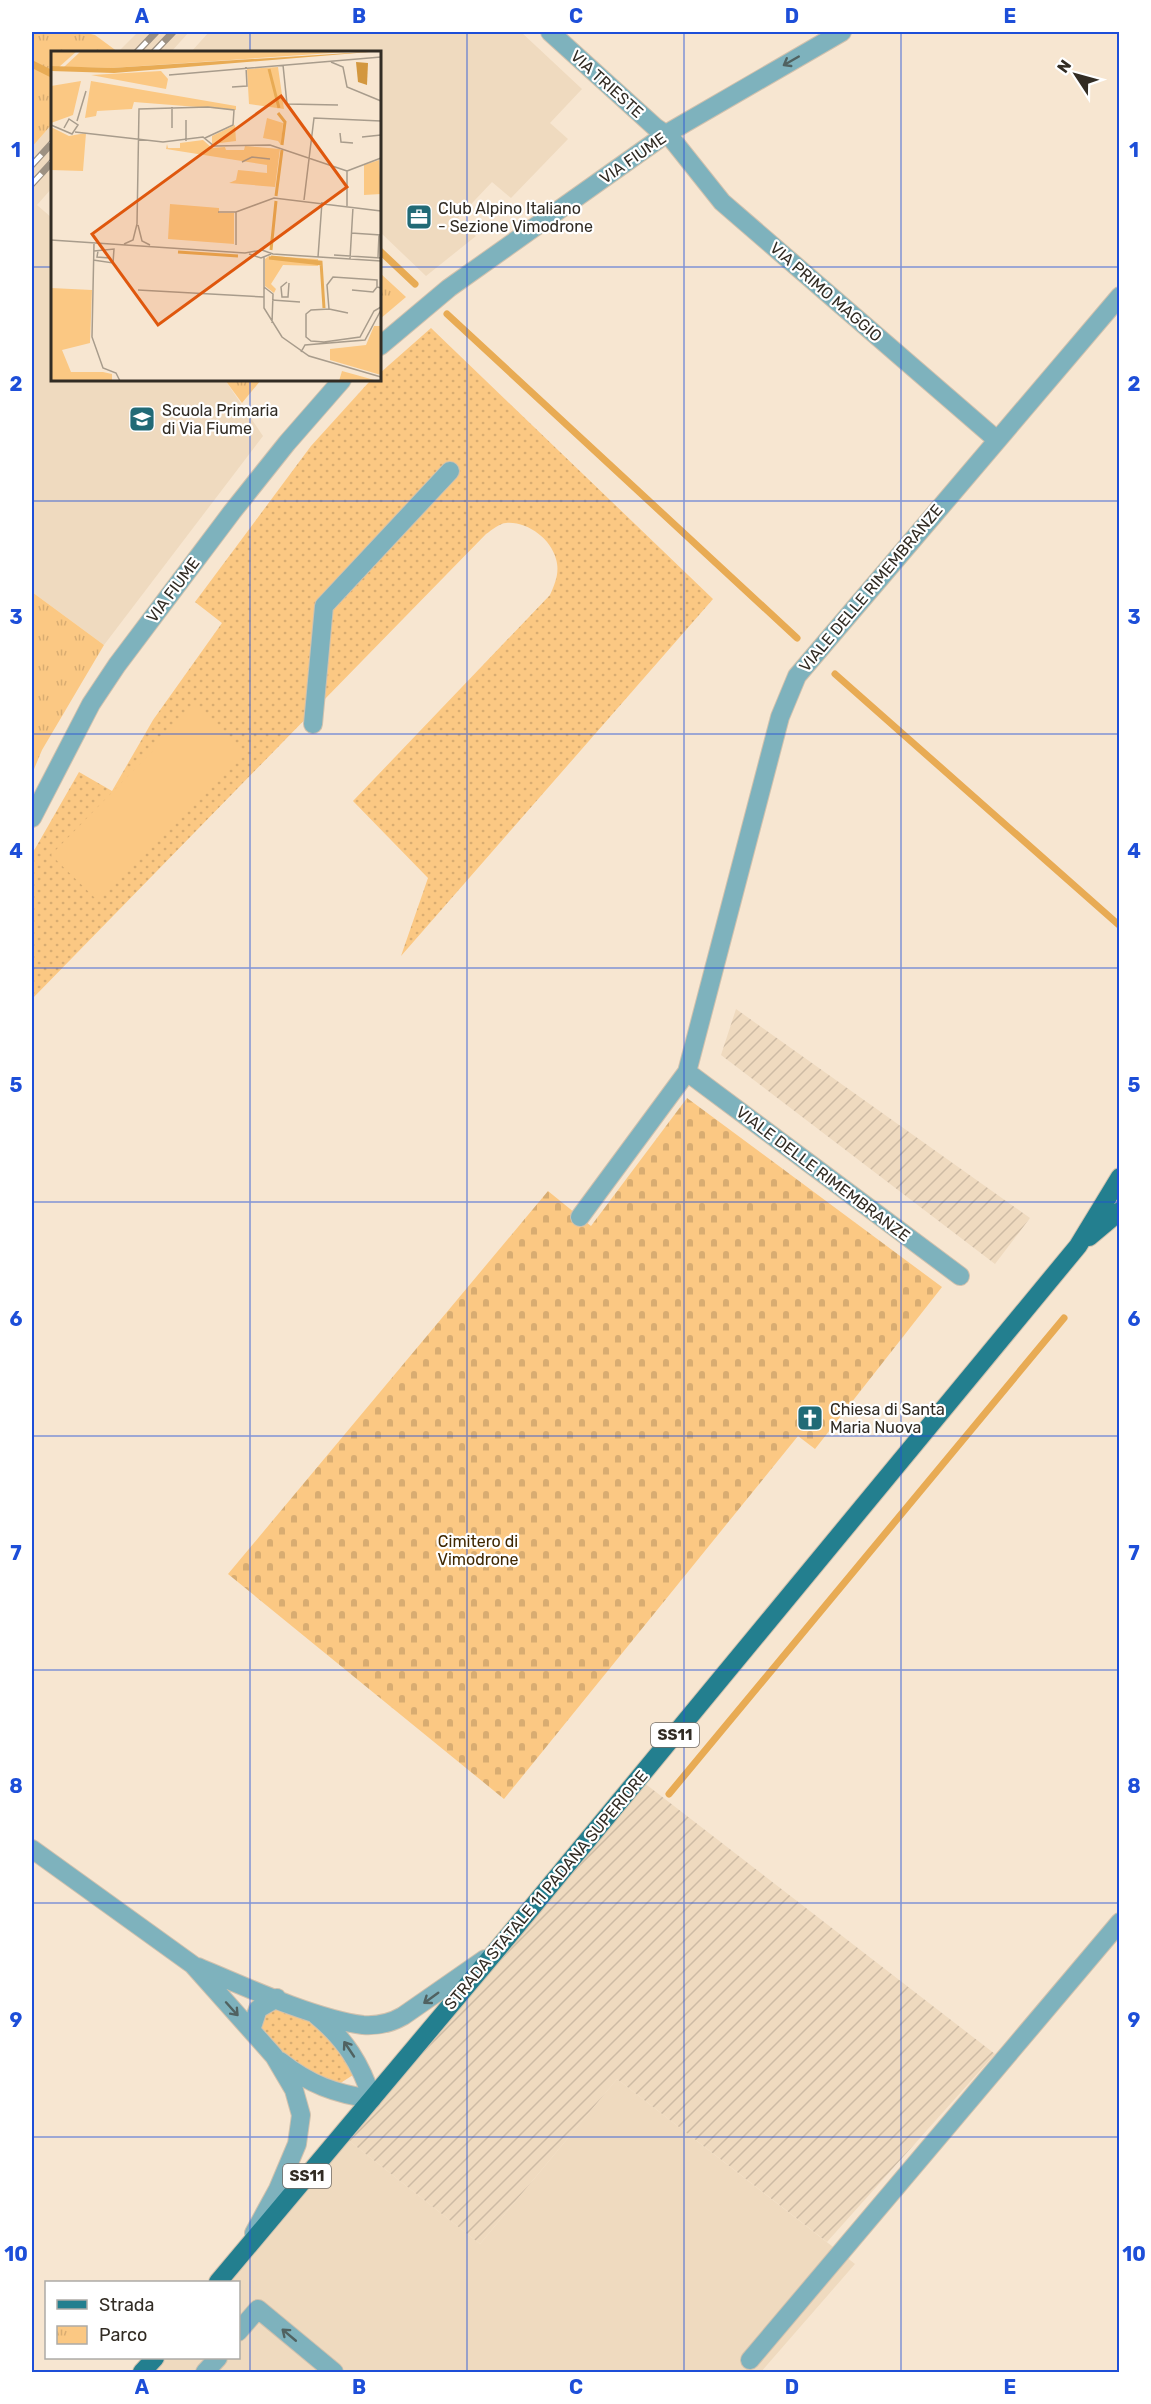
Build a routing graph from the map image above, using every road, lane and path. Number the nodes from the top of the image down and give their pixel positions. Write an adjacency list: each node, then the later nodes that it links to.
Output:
1 (550, 32): 3 (street, VIA TRIESTE)
2 (842, 32): 3 (street, VIA FIUME, one-way to 3)
3 (666, 134): 5 (street, VIA FIUME); 7 (street, VIA PRIMO MAGGIO)
4 (1119, 296): 7 (street, VIALE DELLE RIMEMBRANZE)
5 (381, 345)
6 (341, 381): 10 (street, VIA FIUME)
7 (997, 440): 11 (street, VIALE DELLE RIMEMBRANZE)
8 (450, 471): 9 (street)
9 (313, 724)
10 (32, 818)
11 (687, 1072): 14 (street, VIALE DELLE RIMEMBRANZE); 16 (street, VIALE DELLE RIMEMBRANZE)
12 (1119, 1177): 15 (main road, STRADA STATALE 11 PADANA SUPERIORE / SS11)
13 (1119, 1211): 15 (main road, STRADA STATALE 11 PADANA SUPERIORE / SS11)
14 (580, 1217)
15 (1078, 1246): 19 (main road, STRADA STATALE 11 PADANA SUPERIORE / SS11)
16 (960, 1276)
17 (32, 1849): 20 (street)
18 (1119, 1922): 31 (street)
19 (496, 1951): 22 (street, one-way to 22); 25 (main road, STRADA STATALE 11 PADANA SUPERIORE / SS11)
20 (193, 1965): 21 (street); 23 (street, one-way to 23)
21 (277, 1998): 22 (street); 23 (street)
22 (310, 2010): 25 (street, one-way to 22)
23 (251, 2030): 24 (street)
24 (274, 2056): 25 (street); 26 (street)
25 (372, 2099): 26 (main road, STRADA STATALE 11 PADANA SUPERIORE / SS11)
26 (243, 2252): 27 (main road, STRADA STATALE 11 PADANA SUPERIORE / SS11)
27 (220, 2281)
28 (240, 2330): 34 (street, one-way to 28)
29 (154, 2359): 32 (main road)
30 (217, 2359): 33 (street)
31 (750, 2360)
32 (142, 2373)
33 (206, 2373)
34 (334, 2373)

